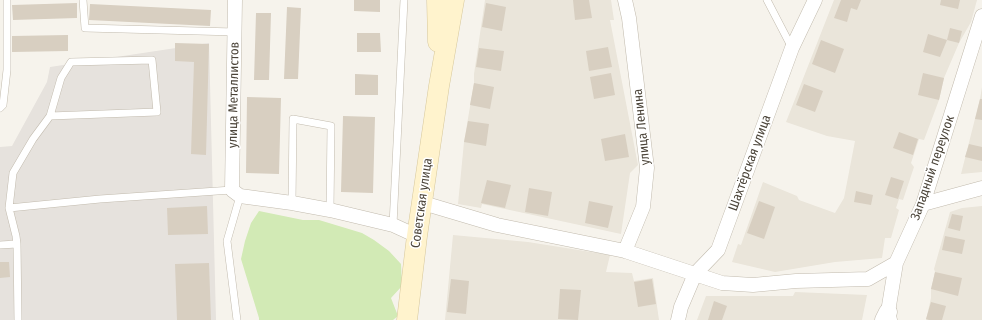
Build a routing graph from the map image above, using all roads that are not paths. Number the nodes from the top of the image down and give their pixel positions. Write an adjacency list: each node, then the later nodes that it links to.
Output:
1 (7, 0): 14 (lane)
2 (83, 0): 11 (lane)
3 (235, 0): 11 (street, улица Металлистов)
4 (404, 0): 23 (lane)
5 (437, 0): 13 (main road, Советская улица)
6 (454, 0): 13 (main road, Советская улица)
7 (625, 0): 27 (street, улица Ленина)
8 (767, 0): 12 (lane)
9 (815, 0): 12 (street, Шахтёрская улица)
10 (982, 16): 20 (street, Западный переулок)
11 (235, 32): 17 (street, улица Металлистов)
12 (792, 48): 29 (street, Шахтёрская улица)
13 (439, 86): 18 (main road, Советская улица)
14 (0, 108)
15 (50, 116): 15 (lane); 21 (lane)
16 (982, 188): 20 (street)
17 (236, 193): 19 (street); 21 (lane); 32 (lane)
18 (422, 203): 24 (main road, Советская улица); 27 (street)
19 (292, 204): 22 (street); 22 (lane)
20 (923, 204): 28 (street, Западный переулок)
21 (9, 208): 25 (lane)
22 (330, 210): 23 (street)
23 (393, 225): 24 (street)
24 (417, 236): 33 (main road, Советская улица)
25 (17, 244): 26 (lane); 31 (lane)
26 (0, 245)
27 (625, 251): 29 (street)
28 (896, 263): 29 (street); 30 (street, Западный переулок)
29 (695, 274): 34 (street, Шахтёрская улица)
30 (887, 317)
31 (18, 320)
32 (236, 320)
33 (407, 320)
34 (678, 320)

